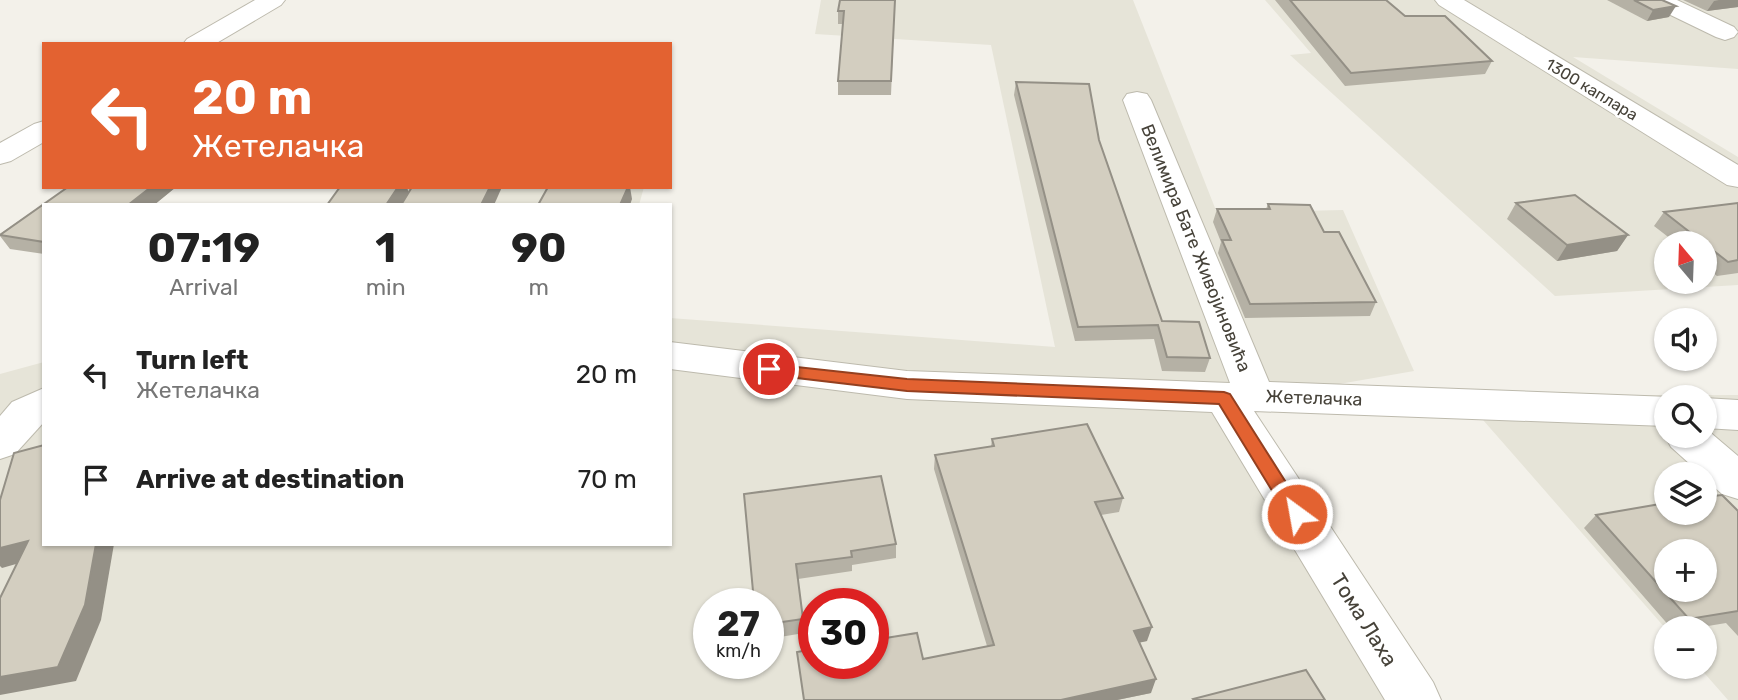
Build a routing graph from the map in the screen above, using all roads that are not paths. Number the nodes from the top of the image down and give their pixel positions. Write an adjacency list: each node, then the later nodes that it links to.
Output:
1 (273, 0): 5 (street)
2 (1447, 0): 9 (street, 1300 каплара)
3 (1658, 0): 4 (street)
4 (1725, 32)
5 (200, 42)
6 (1137, 100): 11 (street, Велимира Бате Живојиновића)
7 (42, 131): 8 (street)
8 (0, 155)
9 (1738, 177)
10 (672, 355): 11 (street, Жетелачка)
11 (1240, 397): 15 (street, Жетелачка); 19 (street, Тома Лаха)
12 (42, 404): 16 (street)
13 (1717, 414): 14 (street)
14 (1738, 415)
15 (1654, 418)
16 (0, 442)
17 (1701, 448): 18 (street)
18 (1738, 482)
19 (1414, 700)

